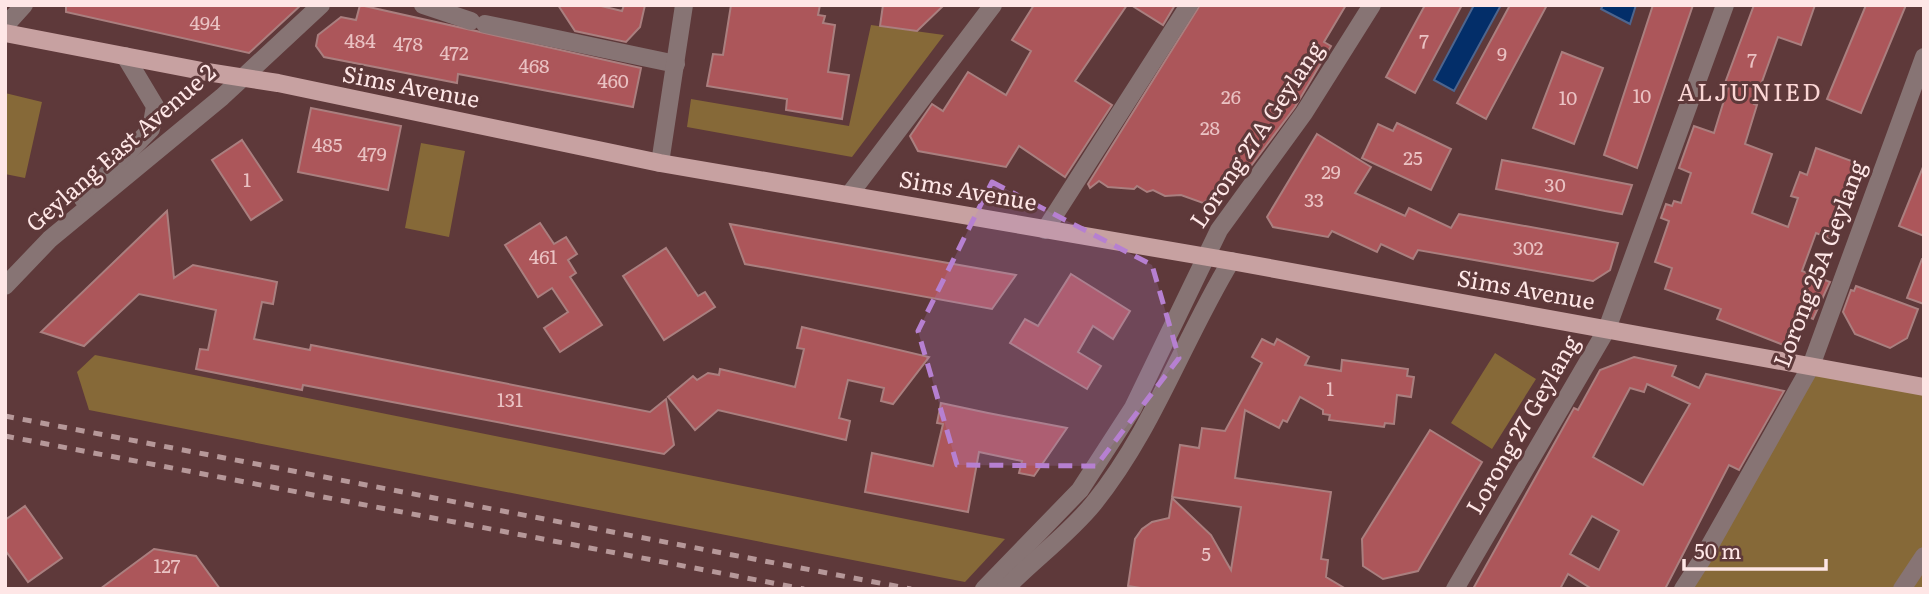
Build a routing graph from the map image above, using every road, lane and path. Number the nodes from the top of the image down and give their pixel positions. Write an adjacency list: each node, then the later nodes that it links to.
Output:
1 (24, 5): 9 (street)
2 (321, 5): 14 (street, Geylang East Avenue 2)
3 (423, 5): 13 (street)
4 (684, 5): 13 (street)
5 (993, 5): 16 (street)
6 (1189, 5): 17 (street)
7 (1372, 5): 18 (street, Lorong 27A Geylang)
8 (1725, 5): 22 (street, Lorong 27 Geylang)
9 (5, 26)
10 (5, 33): 11 (main road, Sims Avenue)
11 (125, 56): 14 (main road, Sims Avenue); 20 (street, Geylang East Avenue 2)
12 (1924, 57): 23 (street, Lorong 25A Geylang)
13 (676, 64): 15 (street)
14 (241, 78): 15 (main road, Sims Avenue); 21 (street, Geylang East Avenue 2)
15 (660, 163): 16 (main road, Sims Avenue)
16 (849, 195): 17 (main road, Sims Avenue)
17 (1045, 230): 18 (main road, Sims Avenue)
18 (1205, 257): 19 (main road, Sims Avenue); 26 (street, Lorong 27A Geylang)
19 (1231, 261): 22 (main road, Sims Avenue); 27 (street)
20 (5, 270)
21 (5, 286)
22 (1607, 329): 23 (main road, Sims Avenue); 28 (street, Lorong 27 Geylang)
23 (1811, 366): 24 (main road, Sims Avenue); 29 (street, Lorong 25A Geylang)
24 (1924, 387)
25 (1924, 556): 30 (street)
26 (984, 589)
27 (1005, 589)
28 (1455, 589)
29 (1683, 589)
30 (1902, 589)

